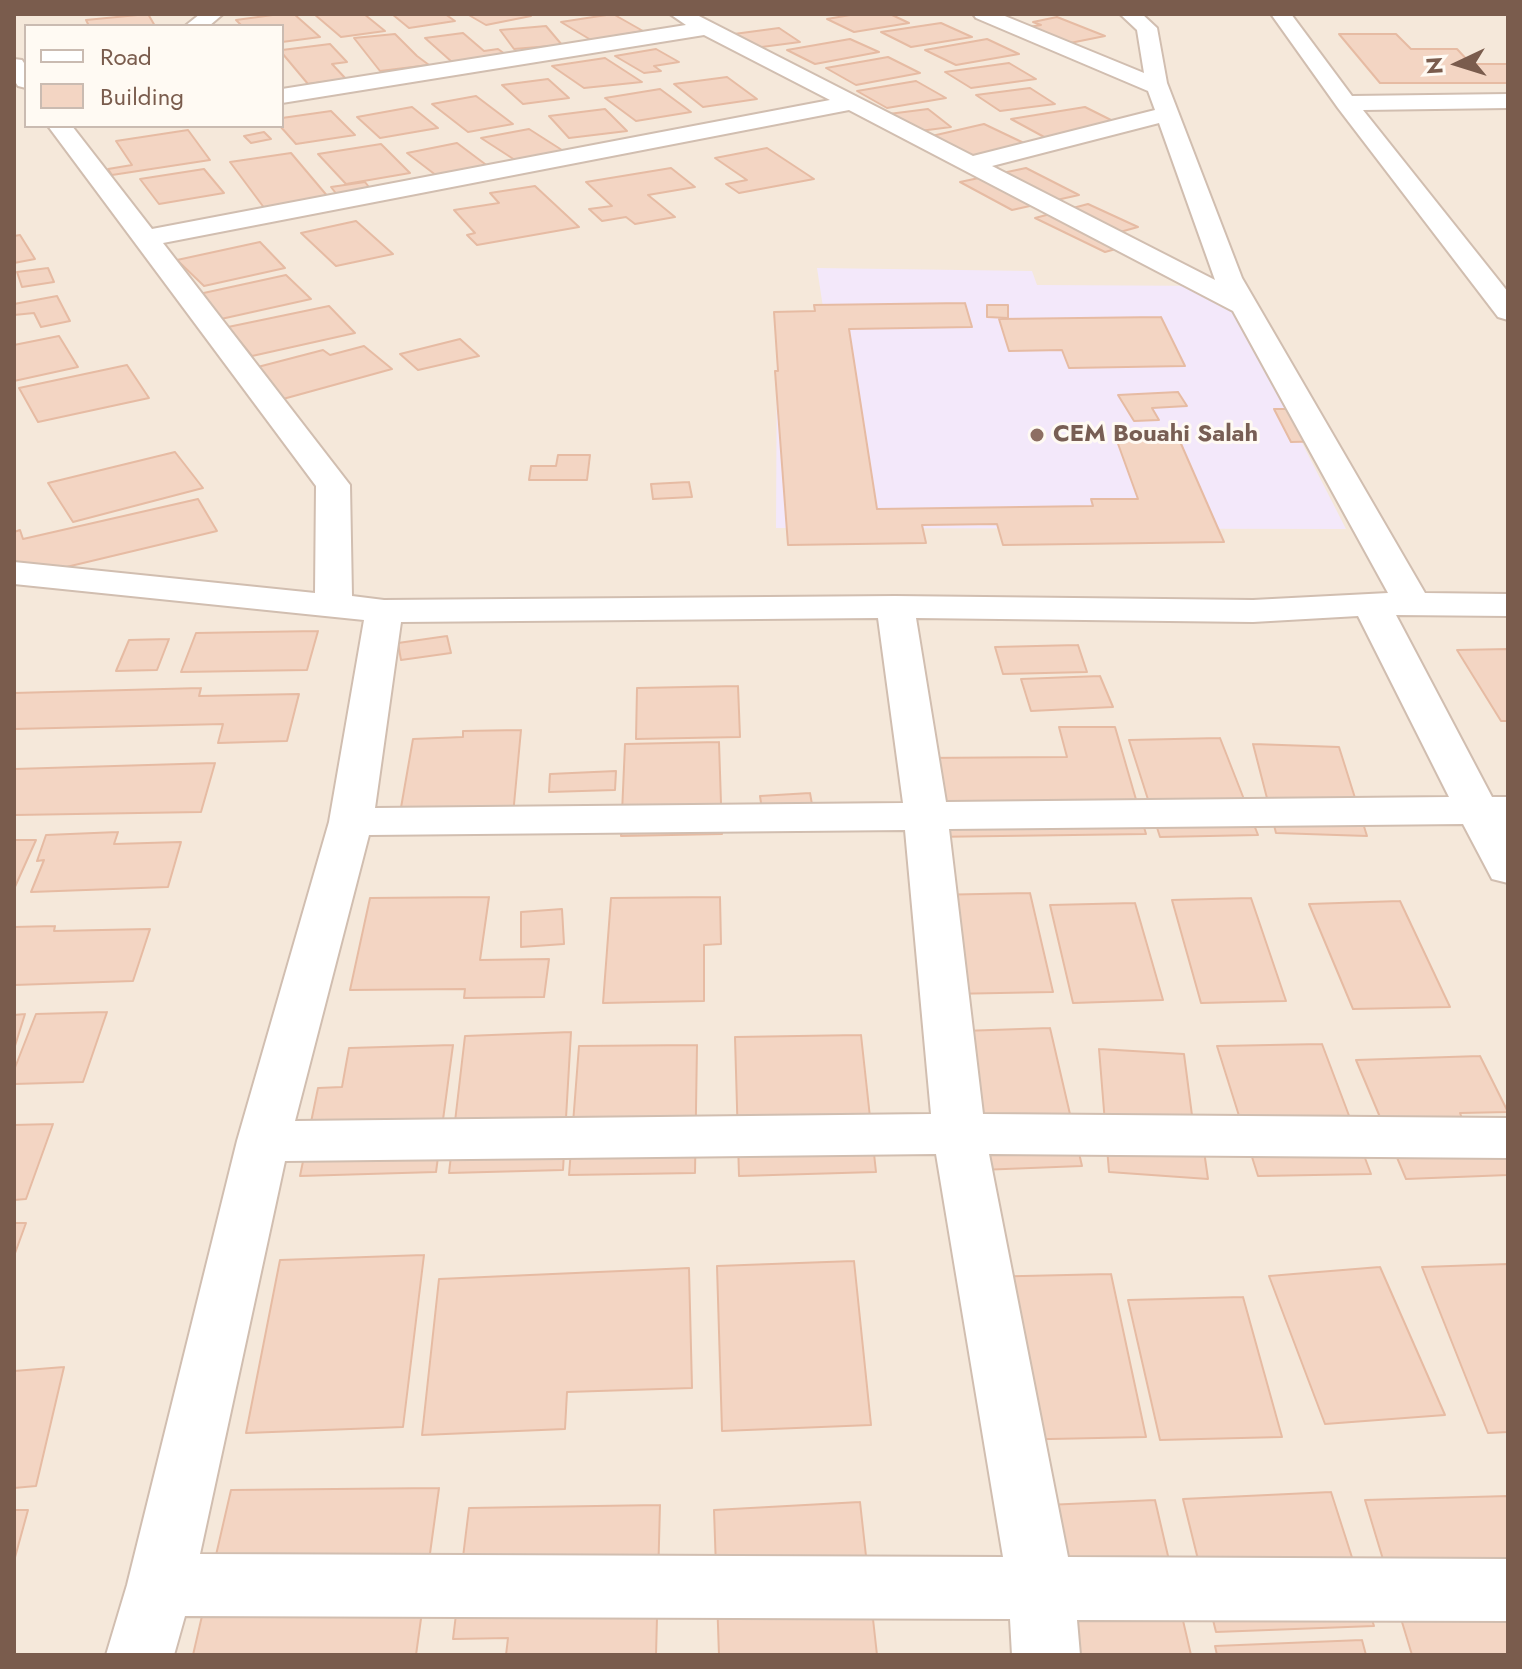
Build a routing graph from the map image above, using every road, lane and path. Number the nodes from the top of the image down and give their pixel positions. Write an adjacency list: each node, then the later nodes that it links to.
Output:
1 (680, 14): 5 (street)
2 (983, 14): 7 (street)
3 (1130, 14): 7 (street)
4 (1281, 14): 10 (street)
5 (707, 28): 6 (street); 9 (street)
6 (284, 96)
7 (1163, 100): 12 (street); 16 (street)
8 (1508, 101): 10 (street)
9 (852, 103): 12 (street); 13 (street)
10 (1346, 103): 14 (street)
11 (72, 128): 13 (street)
12 (970, 164): 16 (street)
13 (146, 238): 22 (street)
14 (1465, 256): 15 (street); 17 (street)
15 (1494, 256)
16 (1244, 306): 20 (street)
17 (1508, 311)
18 (14, 573): 22 (street)
19 (1371, 604): 20 (street); 23 (street); 25 (street)
20 (1413, 604): 21 (street)
21 (1508, 605)
22 (333, 606): 24 (street)
23 (895, 607): 24 (street); 26 (street)
24 (384, 611): 27 (street)
25 (1493, 809): 26 (street); 28 (street)
26 (926, 816): 27 (street); 29 (street)
27 (351, 822): 31 (street)
28 (1508, 869)
29 (959, 1134): 30 (street); 31 (street); 33 (street)
30 (1508, 1138)
31 (263, 1141): 32 (street)
32 (160, 1585): 33 (street); 35 (street)
33 (1041, 1587): 34 (street); 36 (street)
34 (1508, 1590)
35 (140, 1655)
36 (1046, 1655)

